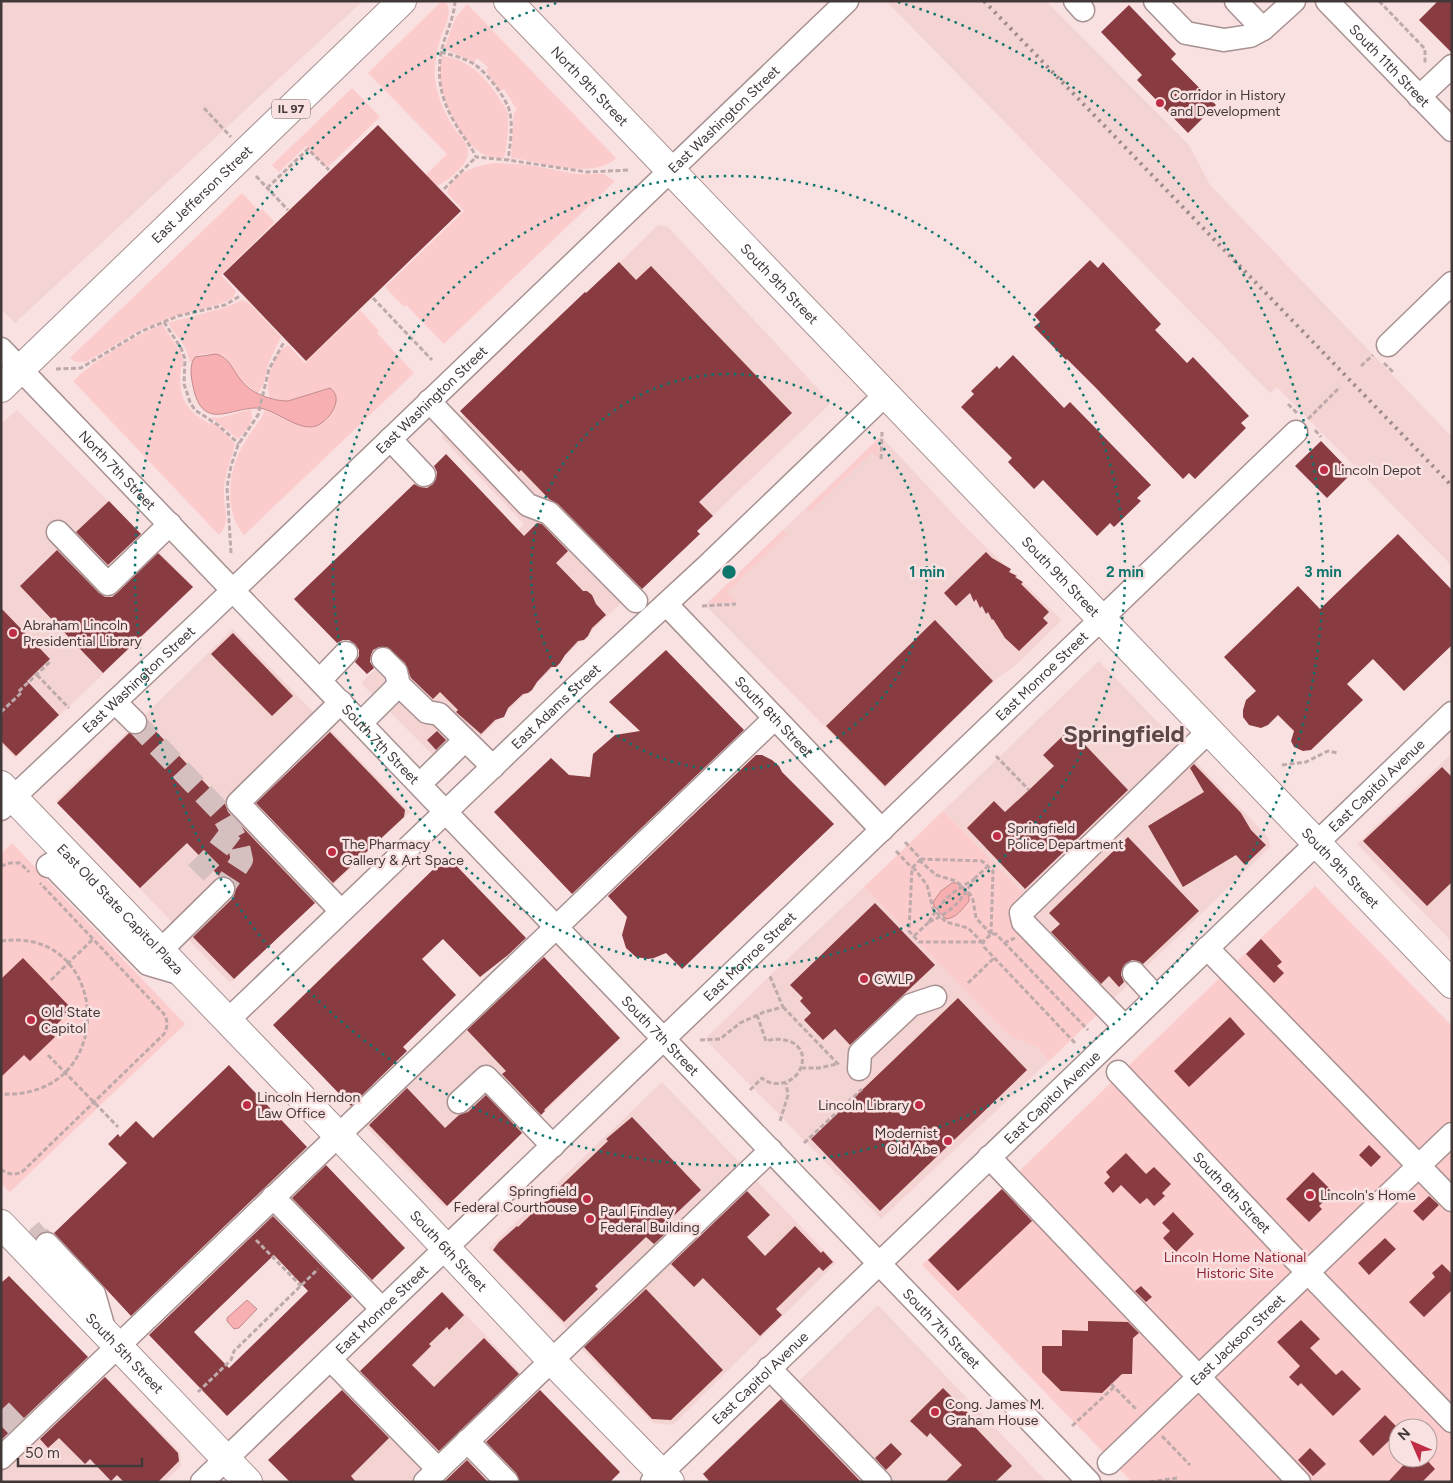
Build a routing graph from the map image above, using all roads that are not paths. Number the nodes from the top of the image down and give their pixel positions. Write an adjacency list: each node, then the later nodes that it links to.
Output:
1 (402, 1): 16 (main road, East Jefferson Street / IL 97)
2 (508, 1): 12 (main road, North 9th Street)
3 (846, 1): 12 (street, East Washington Street)
4 (1155, 1): 8 (street)
5 (1236, 1): 8 (street)
6 (1294, 1): 8 (street)
7 (1327, 1): 10 (street, South 11th Street)
8 (1263, 29)
9 (1452, 66): 10 (street)
10 (1419, 97): 11 (street, South 11th Street)
11 (1452, 130)
12 (670, 169): 18 (main road, South 9th Street); 19 (street, East Washington Street)
13 (1452, 283): 15 (street)
14 (1, 349): 16 (street, North 7th Street)
15 (1381, 349)
16 (21, 369): 17 (main road, East Jefferson Street / IL 97); 23 (street, North 7th Street)
17 (1, 388)
18 (886, 394): 27 (street, East Adams Street); 28 (main road, South 9th Street)
19 (429, 402): 21 (street, East Washington Street); 26 (street)
20 (1301, 426): 28 (street, East Monroe Street)
21 (390, 440): 22 (street); 25 (street, East Washington Street)
22 (424, 475)
23 (170, 524): 24 (street); 25 (street, North 7th Street)
24 (58, 532)
25 (233, 590): 32 (street, South 7th Street); 33 (street, East Washington Street)
26 (636, 601)
27 (666, 604): 35 (street, South 8th Street); 40 (street, East Adams Street)
28 (1101, 618): 38 (main road, South 9th Street); 44 (street, East Monroe Street)
29 (350, 656): 32 (street)
30 (383, 659): 31 (street)
31 (399, 685): 37 (street); 39 (street)
32 (329, 689): 37 (street, South 7th Street); 48 (street)
33 (115, 702): 36 (street); 42 (street, East Washington Street)
34 (1452, 713): 45 (street, East Capitol Avenue)
35 (775, 718): 44 (street, South 8th Street); 49 (street)
36 (136, 722)
37 (361, 723): 41 (street, South 7th Street)
38 (1209, 731): 45 (main road, South 9th Street); 58 (street)
39 (465, 740): 40 (street); 41 (street)
40 (493, 767): 43 (street, East Adams Street)
41 (420, 784): 43 (street, South 7th Street)
42 (5, 797): 51 (main road, East Old State Capitol Plaza)
43 (446, 811): 48 (street, East Adams Street); 49 (street, South 7th Street)
44 (882, 830): 59 (street, East Monroe Street)
45 (1316, 842): 50 (street, East Capitol Avenue); 54 (main road, South 9th Street)
46 (39, 873): 52 (street)
47 (223, 889): 51 (street)
48 (341, 911): 57 (street, East Adams Street)
49 (556, 927): 59 (street, South 7th Street); 64 (street)
50 (1207, 948): 56 (street, East Capitol Avenue); 68 (street)
51 (160, 950): 52 (main road, East Old State Capitol Plaza)
52 (182, 974): 57 (main road, East Old State Capitol Plaza)
53 (1129, 978): 56 (street)
54 (1452, 984)
55 (935, 997): 60 (street)
56 (1152, 1001): 58 (street, East Capitol Avenue)
57 (228, 1020): 64 (main road, South 6th Street)
58 (1125, 1027): 67 (street, East Capitol Avenue)
59 (664, 1039): 65 (street, East Monroe Street); 66 (street, South 7th Street)
60 (850, 1072)
61 (1118, 1072): 75 (street, South 8th Street)
62 (459, 1102): 65 (street)
63 (1452, 1134): 68 (street, East Jackson Street)
64 (338, 1136): 69 (street); 73 (main road, South 6th Street)
65 (553, 1146): 73 (street, East Monroe Street)
66 (771, 1150): 74 (street, South 7th Street); 79 (street)
67 (989, 1157): 74 (street, East Capitol Avenue); 81 (street)
68 (1418, 1165): 70 (street); 75 (street, East Jackson Street)
69 (274, 1197): 76 (street); 77 (street)
70 (1452, 1200)
71 (4, 1232): 77 (main road, South 5th Street)
72 (47, 1244): 77 (street)
73 (446, 1248): 76 (street, East Monroe Street); 79 (main road, South 6th Street)
74 (879, 1262): 80 (street, East Capitol Avenue); 89 (street, South 7th Street)
75 (1307, 1272): 81 (street, East Jackson Street); 82 (street, South 8th Street)
76 (382, 1310): 78 (street, East Monroe Street)
77 (112, 1339): 84 (street); 85 (main road, South 5th Street)
78 (330, 1359): 85 (street, East Monroe Street); 87 (street)
79 (552, 1361): 83 (street); 88 (main road, South 6th Street)
80 (769, 1368): 88 (street, East Capitol Avenue); 93 (street)
81 (1199, 1376): 86 (street, East Jackson Street); 94 (street)
82 (1452, 1421)
83 (467, 1441): 87 (street); 92 (street)
84 (1, 1458)
85 (226, 1458): 90 (street, East Monroe Street); 91 (main road, South 5th Street)
86 (1108, 1463)
87 (432, 1475)
88 (661, 1479)
89 (1088, 1481)
90 (202, 1482)
91 (248, 1482)
92 (507, 1482)
93 (880, 1482)
94 (1299, 1482)

